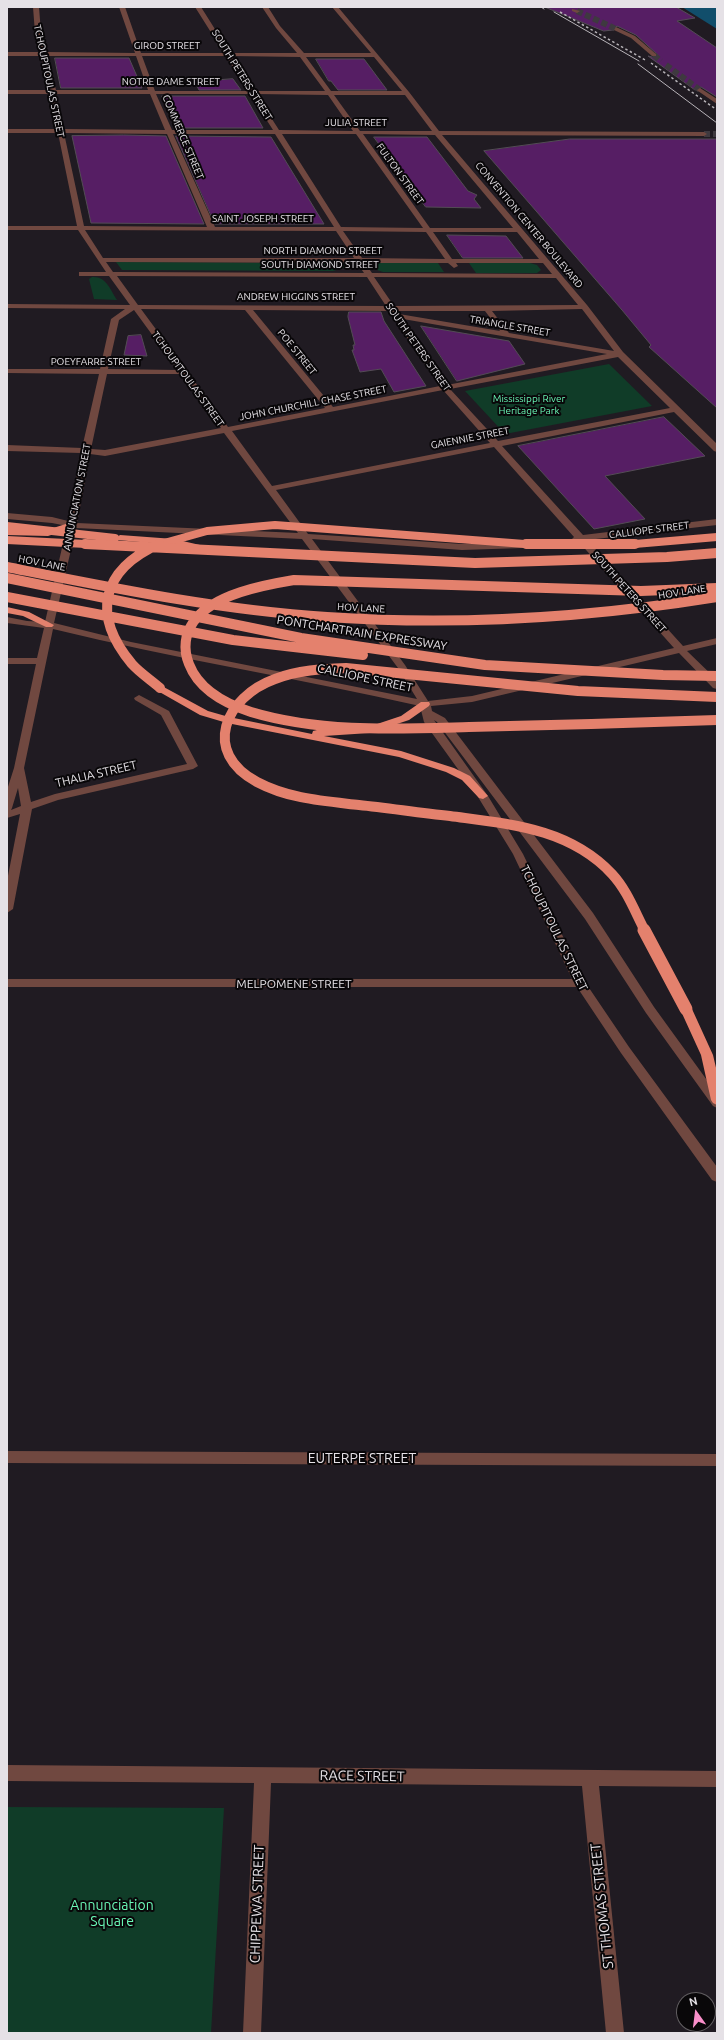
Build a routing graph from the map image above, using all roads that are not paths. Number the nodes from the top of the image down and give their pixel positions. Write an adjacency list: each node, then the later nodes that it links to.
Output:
1 (36, 7): 8 (street, TCHOUPITOULAS STREET)
2 (122, 7): 9 (street, COMMERCE STREET)
3 (198, 7): 10 (street, SOUTH PETERS STREET)
4 (265, 7): 13 (street, FULTON STREET)
5 (335, 7): 11 (street, CONVENTION CENTER BOULEVARD)
6 (616, 29): 12 (street)
7 (7, 54): 8 (street, GIROD STREET)
8 (43, 54): 9 (street, GIROD STREET); 16 (street, TCHOUPITOULAS STREET)
9 (138, 55): 10 (street, GIROD STREET); 17 (street, COMMERCE STREET)
10 (230, 55): 13 (street, GIROD STREET); 18 (street, SOUTH PETERS STREET)
11 (376, 55): 13 (street, GIROD STREET); 20 (street, CONVENTION CENTER BOULEVARD)
12 (654, 55)
13 (303, 56): 19 (street, FULTON STREET)
14 (700, 90): 21 (street)
15 (7, 92): 16 (street, NOTRE DAME STREET)
16 (53, 92): 17 (street, NOTRE DAME STREET); 23 (street, TCHOUPITOULAS STREET)
17 (152, 92): 18 (street, NOTRE DAME STREET); 24 (street, COMMERCE STREET)
18 (252, 92): 19 (street, NOTRE DAME STREET); 25 (street, SOUTH PETERS STREET)
19 (329, 93): 20 (street, NOTRE DAME STREET); 26 (street, FULTON STREET)
20 (407, 93): 27 (street, CONVENTION CENTER BOULEVARD)
21 (717, 102)
22 (7, 131): 23 (street, JULIA STREET)
23 (60, 131): 24 (street, JULIA STREET); 30 (street, TCHOUPITOULAS STREET)
24 (169, 132): 25 (street, JULIA STREET); 31 (street, COMMERCE STREET)
25 (278, 132): 26 (street, JULIA STREET); 32 (street, SOUTH PETERS STREET)
26 (357, 133): 27 (street, JULIA STREET); 33 (street, FULTON STREET)
27 (437, 133): 28 (street, JULIA STREET); 34 (street, CONVENTION CENTER BOULEVARD)
28 (704, 134)
29 (7, 228): 30 (street, SAINT JOSEPH STREET)
30 (81, 229): 31 (street, SAINT JOSEPH STREET); 35 (street, TCHOUPITOULAS STREET)
31 (212, 229): 32 (street, SAINT JOSEPH STREET)
32 (340, 230): 33 (street, SAINT JOSEPH STREET); 36 (street, SOUTH PETERS STREET)
33 (428, 230): 34 (street, SAINT JOSEPH STREET); 37 (street, FULTON STREET)
34 (520, 230): 38 (street, CONVENTION CENTER BOULEVARD)
35 (100, 260): 36 (street, NORTH DIAMOND STREET); 40 (street, TCHOUPITOULAS STREET)
36 (360, 261): 37 (street, NORTH DIAMOND STREET); 41 (street, SOUTH PETERS STREET)
37 (451, 261): 38 (street, NORTH DIAMOND STREET); 42 (street, FULTON STREET)
38 (545, 261): 43 (street, CONVENTION CENTER BOULEVARD)
39 (82, 274): 40 (street, SOUTH DIAMOND STREET)
40 (111, 274): 41 (street, SOUTH DIAMOND STREET); 45 (street, TCHOUPITOULAS STREET)
41 (369, 275): 42 (street, SOUTH DIAMOND STREET); 48 (street, SOUTH PETERS STREET)
42 (462, 275): 43 (street, SOUTH DIAMOND STREET)
43 (557, 276): 47 (street, CONVENTION CENTER BOULEVARD)
44 (7, 306): 45 (street, ANDREW HIGGINS STREET)
45 (134, 306): 46 (street, ANDREW HIGGINS STREET); 54 (street, ANNUNCIATION STREET); 55 (street, TCHOUPITOULAS STREET)
46 (247, 307): 48 (street, ANDREW HIGGINS STREET); 58 (street, POE STREET)
47 (584, 307): 49 (street, ANDREW HIGGINS STREET); 52 (street, CONVENTION CENTER BOULEVARD)
48 (391, 308): 49 (street, ANDREW HIGGINS STREET); 50 (street, SOUTH PETERS STREET)
49 (487, 309): 51 (street)
50 (397, 316): 51 (street, TRIANGLE STREET); 56 (street, SOUTH PETERS STREET)
51 (506, 336): 52 (street, TRIANGLE STREET)
52 (620, 354): 56 (street, JOHN CHURCHILL CHASE STREET); 57 (street, CONVENTION CENTER BOULEVARD)
53 (7, 371): 54 (street, POEYFARRE STREET)
54 (104, 372): 55 (street, POEYFARRE STREET); 63 (street, ANNUNCIATION STREET)
55 (184, 372): 59 (street, TCHOUPITOULAS STREET)
56 (445, 388): 58 (street, JOHN CHURCHILL CHASE STREET); 60 (street, SOUTH PETERS STREET)
57 (674, 409): 60 (street, GAIENNIE STREET); 62 (street, CONVENTION CENTER BOULEVARD)
58 (331, 410): 59 (street, JOHN CHURCHILL CHASE STREET)
59 (226, 430): 63 (street, JOHN CHURCHILL CHASE STREET); 64 (street, TCHOUPITOULAS STREET)
60 (497, 444): 64 (street, GAIENNIE STREET); 72 (street, SOUTH PETERS STREET)
61 (7, 448): 63 (street, JOHN CHURCHILL CHASE STREET)
62 (717, 449)
63 (86, 451): 67 (street, ANNUNCIATION STREET)
64 (269, 489): 70 (street, TCHOUPITOULAS STREET)
65 (7, 516): 67 (street, CALLIOPE STREET)
66 (717, 522): 72 (street, CALLIOPE STREET)
67 (72, 525): 69 (highway); 70 (street, CALLIOPE STREET); 83 (street, ANNUNCIATION STREET)
68 (7, 526): 74 (highway, bridge)
69 (7, 532)
70 (305, 536): 72 (street, CALLIOPE STREET); 93 (street, TCHOUPITOULAS STREET)
71 (717, 537): 95 (highway, bridge)
72 (582, 538): 85 (street, SOUTH PETERS STREET)
73 (7, 540): 74 (highway, bridge)
74 (214, 550): 75 (highway, bridge)
75 (717, 553)
76 (7, 567): 80 (highway, HOV LANE, bridge)
77 (7, 578): 88 (highway, PONTCHARTRAIN EXPRESSWAY, bridge)
78 (717, 588): 94 (highway, bridge)
79 (7, 597): 88 (highway, bridge)
80 (717, 597)
81 (7, 610): 83 (highway)
82 (7, 620): 83 (street, CALLIOPE STREET)
83 (48, 625): 87 (street, ANNUNCIATION STREET); 93 (street, CALLIOPE STREET)
84 (717, 640): 85 (street, CALLIOPE STREET)
85 (680, 649): 90 (street, SOUTH PETERS STREET); 93 (street, CALLIOPE STREET)
86 (7, 661): 87 (street)
87 (41, 661): 96 (street, ANNUNCIATION STREET)
88 (485, 666): 89 (highway, PONTCHARTRAIN EXPRESSWAY, bridge)
89 (717, 676)
90 (717, 686)
91 (717, 697): 104 (highway, bridge)
92 (139, 698): 98 (street, THALIA STREET)
93 (427, 709): 95 (highway); 97 (street, TCHOUPITOULAS STREET); 104 (street, TCHOUPITOULAS STREET)
94 (717, 720)
95 (288, 732): 97 (highway)
96 (20, 768): 98 (street, ANNUNCIATION STREET); 99 (street, ANNUNCIATION STREET)
97 (483, 796): 103 (street, TCHOUPITOULAS STREET)
98 (27, 807): 100 (street, THALIA STREET); 101 (street, ANNUNCIATION STREET)
99 (7, 808)
100 (7, 815)
101 (7, 909)
102 (7, 983): 103 (street, MELPOMENE STREET)
103 (580, 983): 105 (street, TCHOUPITOULAS STREET)
104 (717, 1102)
105 (717, 1177)
106 (7, 1457): 107 (street, EUTERPE STREET)
107 (717, 1460)
108 (7, 1773): 109 (street, RACE STREET)
109 (263, 1774): 110 (street, RACE STREET); 112 (street, CHIPPEWA STREET)
110 (590, 1779): 111 (street, RACE STREET); 113 (street, ST THOMAS STREET)
111 (717, 1779)
112 (252, 2033)
113 (615, 2033)

